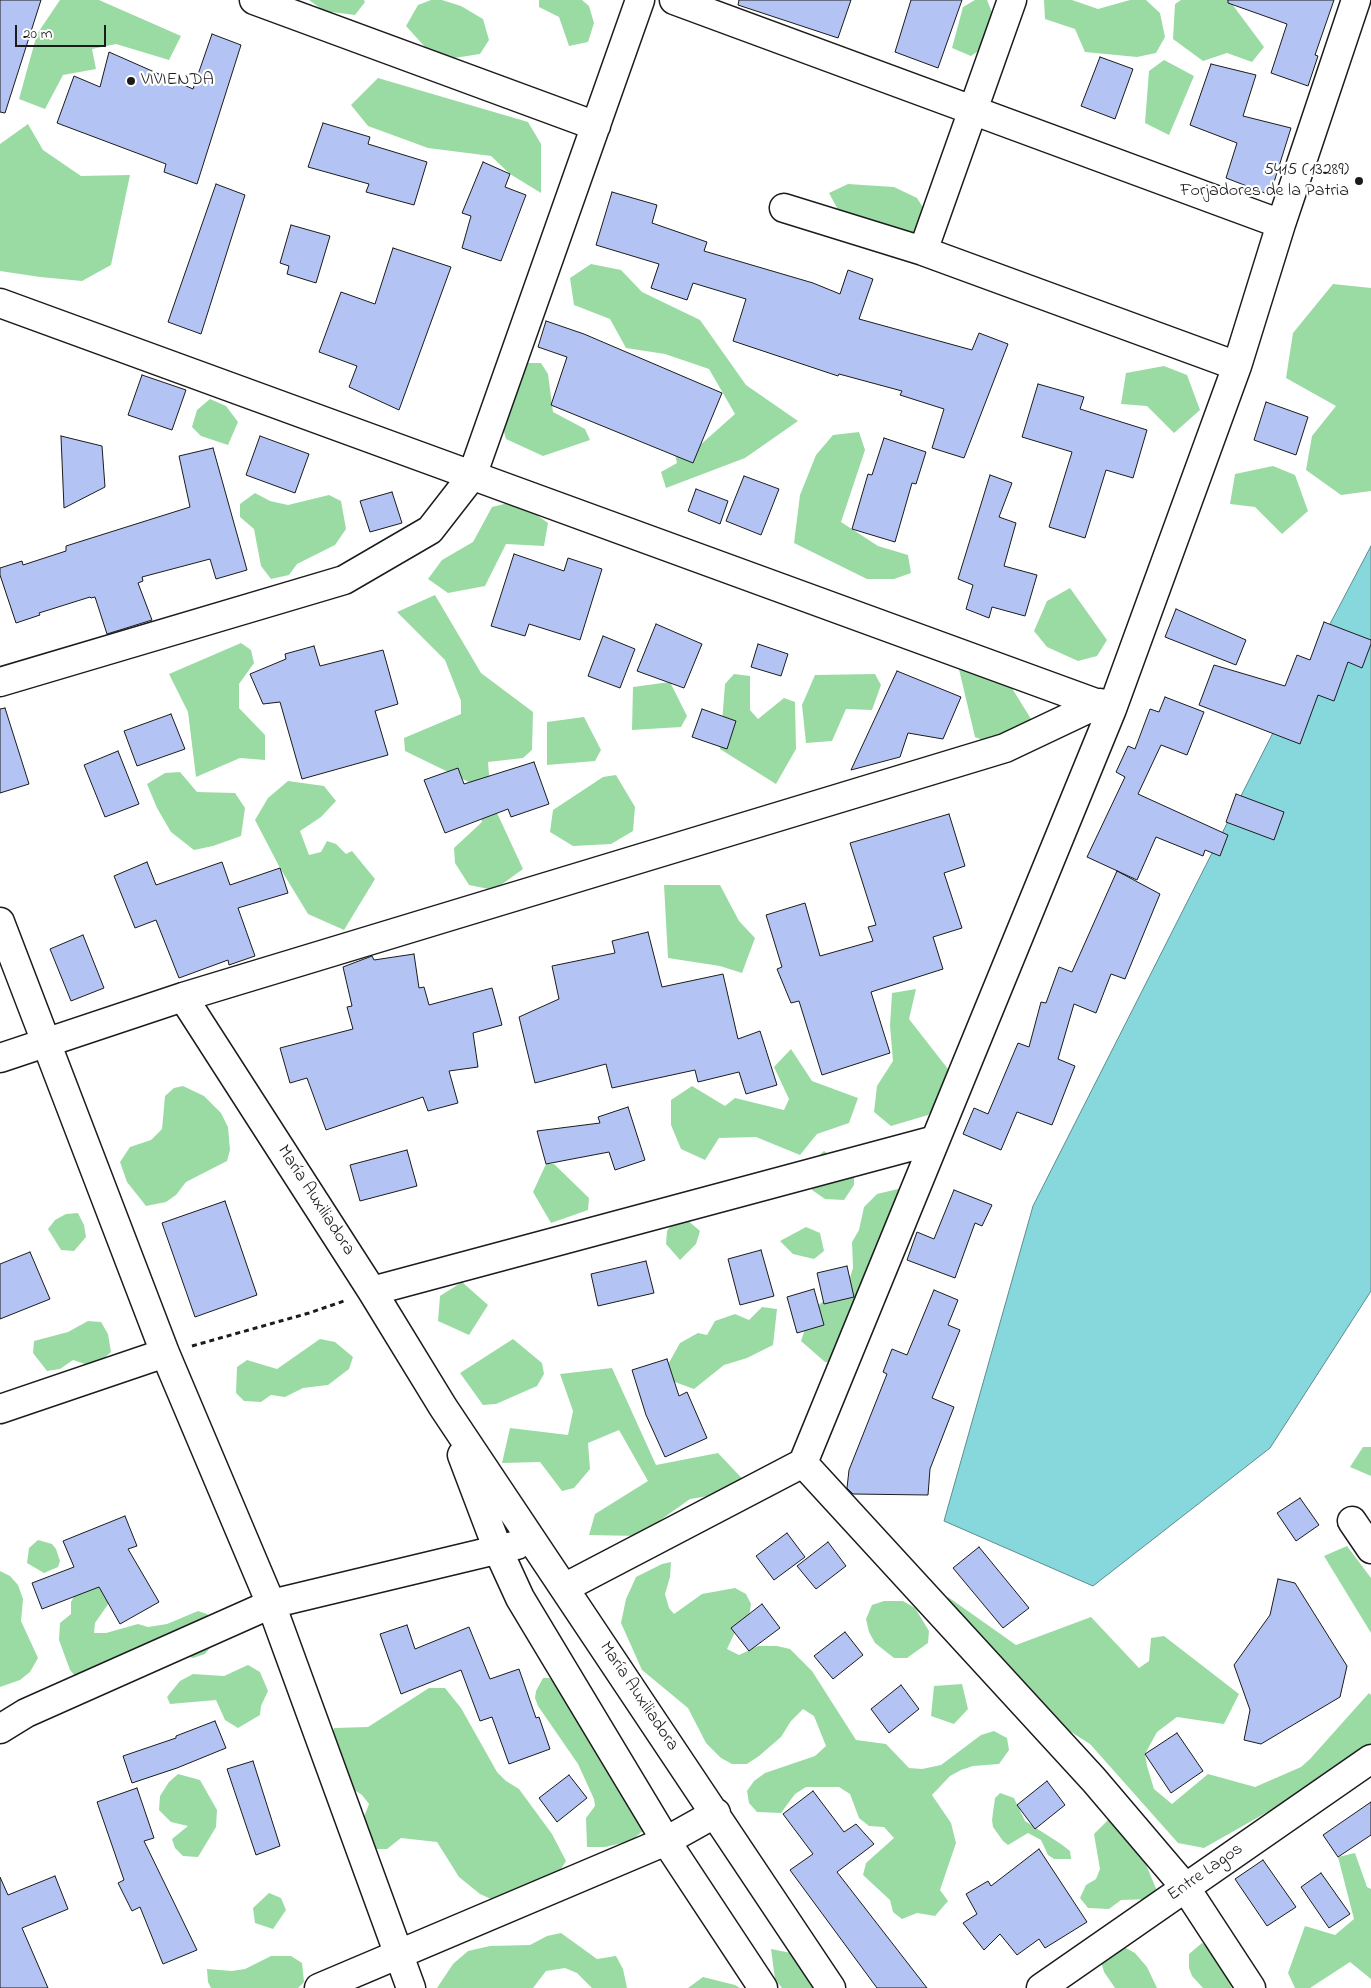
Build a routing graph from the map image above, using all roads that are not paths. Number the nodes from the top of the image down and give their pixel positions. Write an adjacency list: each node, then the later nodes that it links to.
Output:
1 (254, 0): 7 (street)
2 (640, 0): 7 (street)
3 (674, 0): 6 (street)
4 (1012, 0): 6 (street)
5 (1356, 0): 9 (street)
6 (972, 109): 9 (street); 10 (street)
7 (596, 126): 13 (street)
8 (784, 208): 10 (street)
9 (1281, 224): 12 (street)
10 (923, 251): 12 (street)
11 (0, 303): 13 (street)
12 (1236, 366): 15 (street)
13 (472, 476): 14 (street); 15 (street)
14 (0, 682)
15 (1106, 706): 17 (street); 20 (street)
16 (0, 922): 18 (street)
17 (183, 997): 18 (street); 21 (street, María Auxiliadora)
18 (46, 1042): 19 (street); 22 (street)
19 (0, 1058)
20 (935, 1140): 21 (street); 25 (street)
21 (372, 1291): 23 (street, María Auxiliadora)
22 (165, 1353): 24 (street); 31 (street)
23 (443, 1407): 27 (street, María Auxiliadora); 29 (street, María Auxiliadora)
24 (0, 1409)
25 (803, 1463): 30 (street); 36 (street)
26 (1352, 1521): 28 (street)
27 (533, 1541): 29 (street); 30 (street, María Auxiliadora)
28 (1371, 1549)
29 (498, 1550): 31 (street); 35 (street, María Auxiliadora)
30 (564, 1588): 34 (street, María Auxiliadora)
31 (271, 1604): 32 (street); 37 (street)
32 (0, 1729)
33 (1371, 1759): 36 (street, Entre Lagos)
34 (716, 1813): 35 (street); 41 (street, María Auxiliadora)
35 (666, 1841): 37 (street); 40 (street, María Auxiliadora)
36 (1186, 1887): 42 (street, Entre Lagos); 43 (street)
37 (398, 1956): 38 (street); 39 (street)
38 (319, 1988)
39 (410, 1988)
40 (763, 1988)
41 (831, 1988)
42 (1041, 1988)
43 (1251, 1988)

